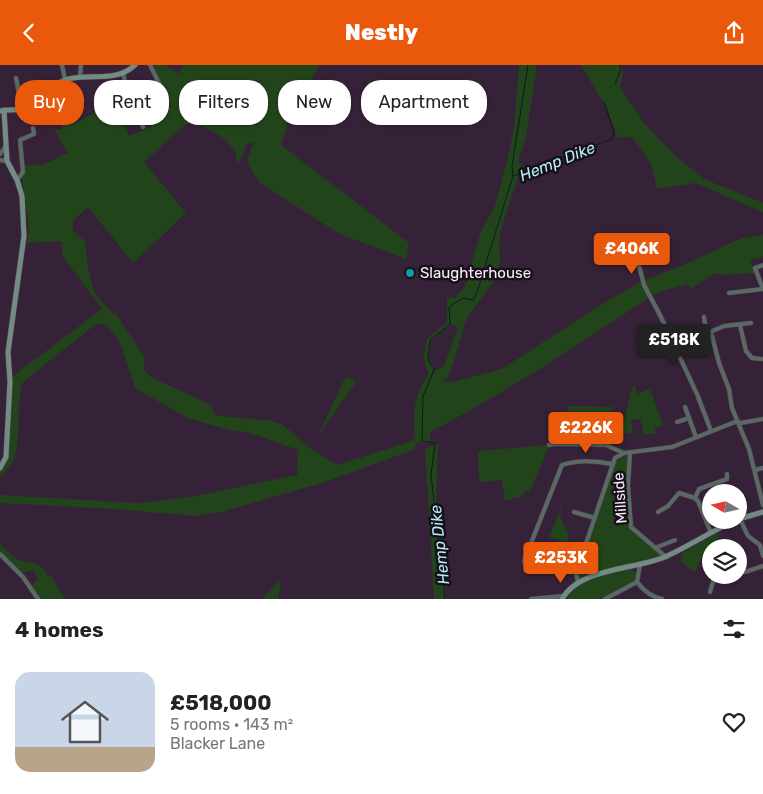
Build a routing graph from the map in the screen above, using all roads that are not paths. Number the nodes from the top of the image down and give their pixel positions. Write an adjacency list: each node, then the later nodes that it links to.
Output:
1 (62, 65): 7 (street)
2 (81, 65): 6 (street)
3 (135, 65): 5 (street)
4 (150, 65): 8 (street)
5 (124, 73): 6 (street); 11 (street)
6 (80, 77): 7 (street)
7 (63, 80)
8 (158, 80)
9 (15, 109): 10 (street)
10 (2, 111): 13 (street)
11 (143, 127)
12 (33, 128): 17 (street)
13 (6, 145): 14 (street); 16 (street)
14 (0, 154)
15 (0, 160): 16 (street)
16 (7, 161): 17 (street)
17 (17, 180): 38 (street)
18 (636, 254): 32 (street)
19 (763, 265): 20 (street)
20 (763, 289): 21 (street)
21 (729, 293)
22 (704, 317): 25 (street)
23 (751, 323): 24 (street)
24 (740, 325): 25 (street); 26 (street)
25 (710, 332): 31 (street)
26 (762, 359)
27 (685, 407): 28 (street)
28 (690, 418): 30 (street); 33 (street)
29 (763, 419): 31 (street)
30 (677, 422)
31 (738, 422): 32 (street); 40 (street)
32 (711, 431): 33 (street)
33 (696, 437): 36 (street)
34 (549, 445): 35 (street)
35 (624, 453): 36 (street); 37 (street)
36 (630, 453): 53 (street, Millside)
37 (612, 464): 48 (street); 57 (street)
38 (0, 468)
39 (763, 468): 40 (street)
40 (755, 470): 43 (street)
41 (727, 473): 42 (street)
42 (695, 498): 45 (street); 51 (street)
43 (763, 505)
44 (574, 511): 48 (street)
45 (658, 512)
46 (763, 512): 47 (street)
47 (748, 516)
48 (595, 518): 57 (street)
49 (719, 529): 51 (street)
50 (744, 529): 55 (street)
51 (712, 533): 56 (street)
52 (675, 539): 53 (street)
53 (655, 548): 56 (street, Millside)
54 (0, 554): 67 (street)
55 (763, 556)
56 (666, 557): 58 (street)
57 (580, 562): 62 (street)
58 (640, 565): 61 (street); 62 (street)
59 (763, 566): 60 (street)
60 (747, 571)
61 (637, 582): 66 (street); 69 (street)
62 (578, 583): 65 (street)
63 (711, 584): 64 (street)
64 (710, 592)
65 (563, 598): 68 (street)
66 (654, 598): 70 (street)
67 (38, 599)
68 (531, 599)
69 (605, 599)
70 (662, 599)

